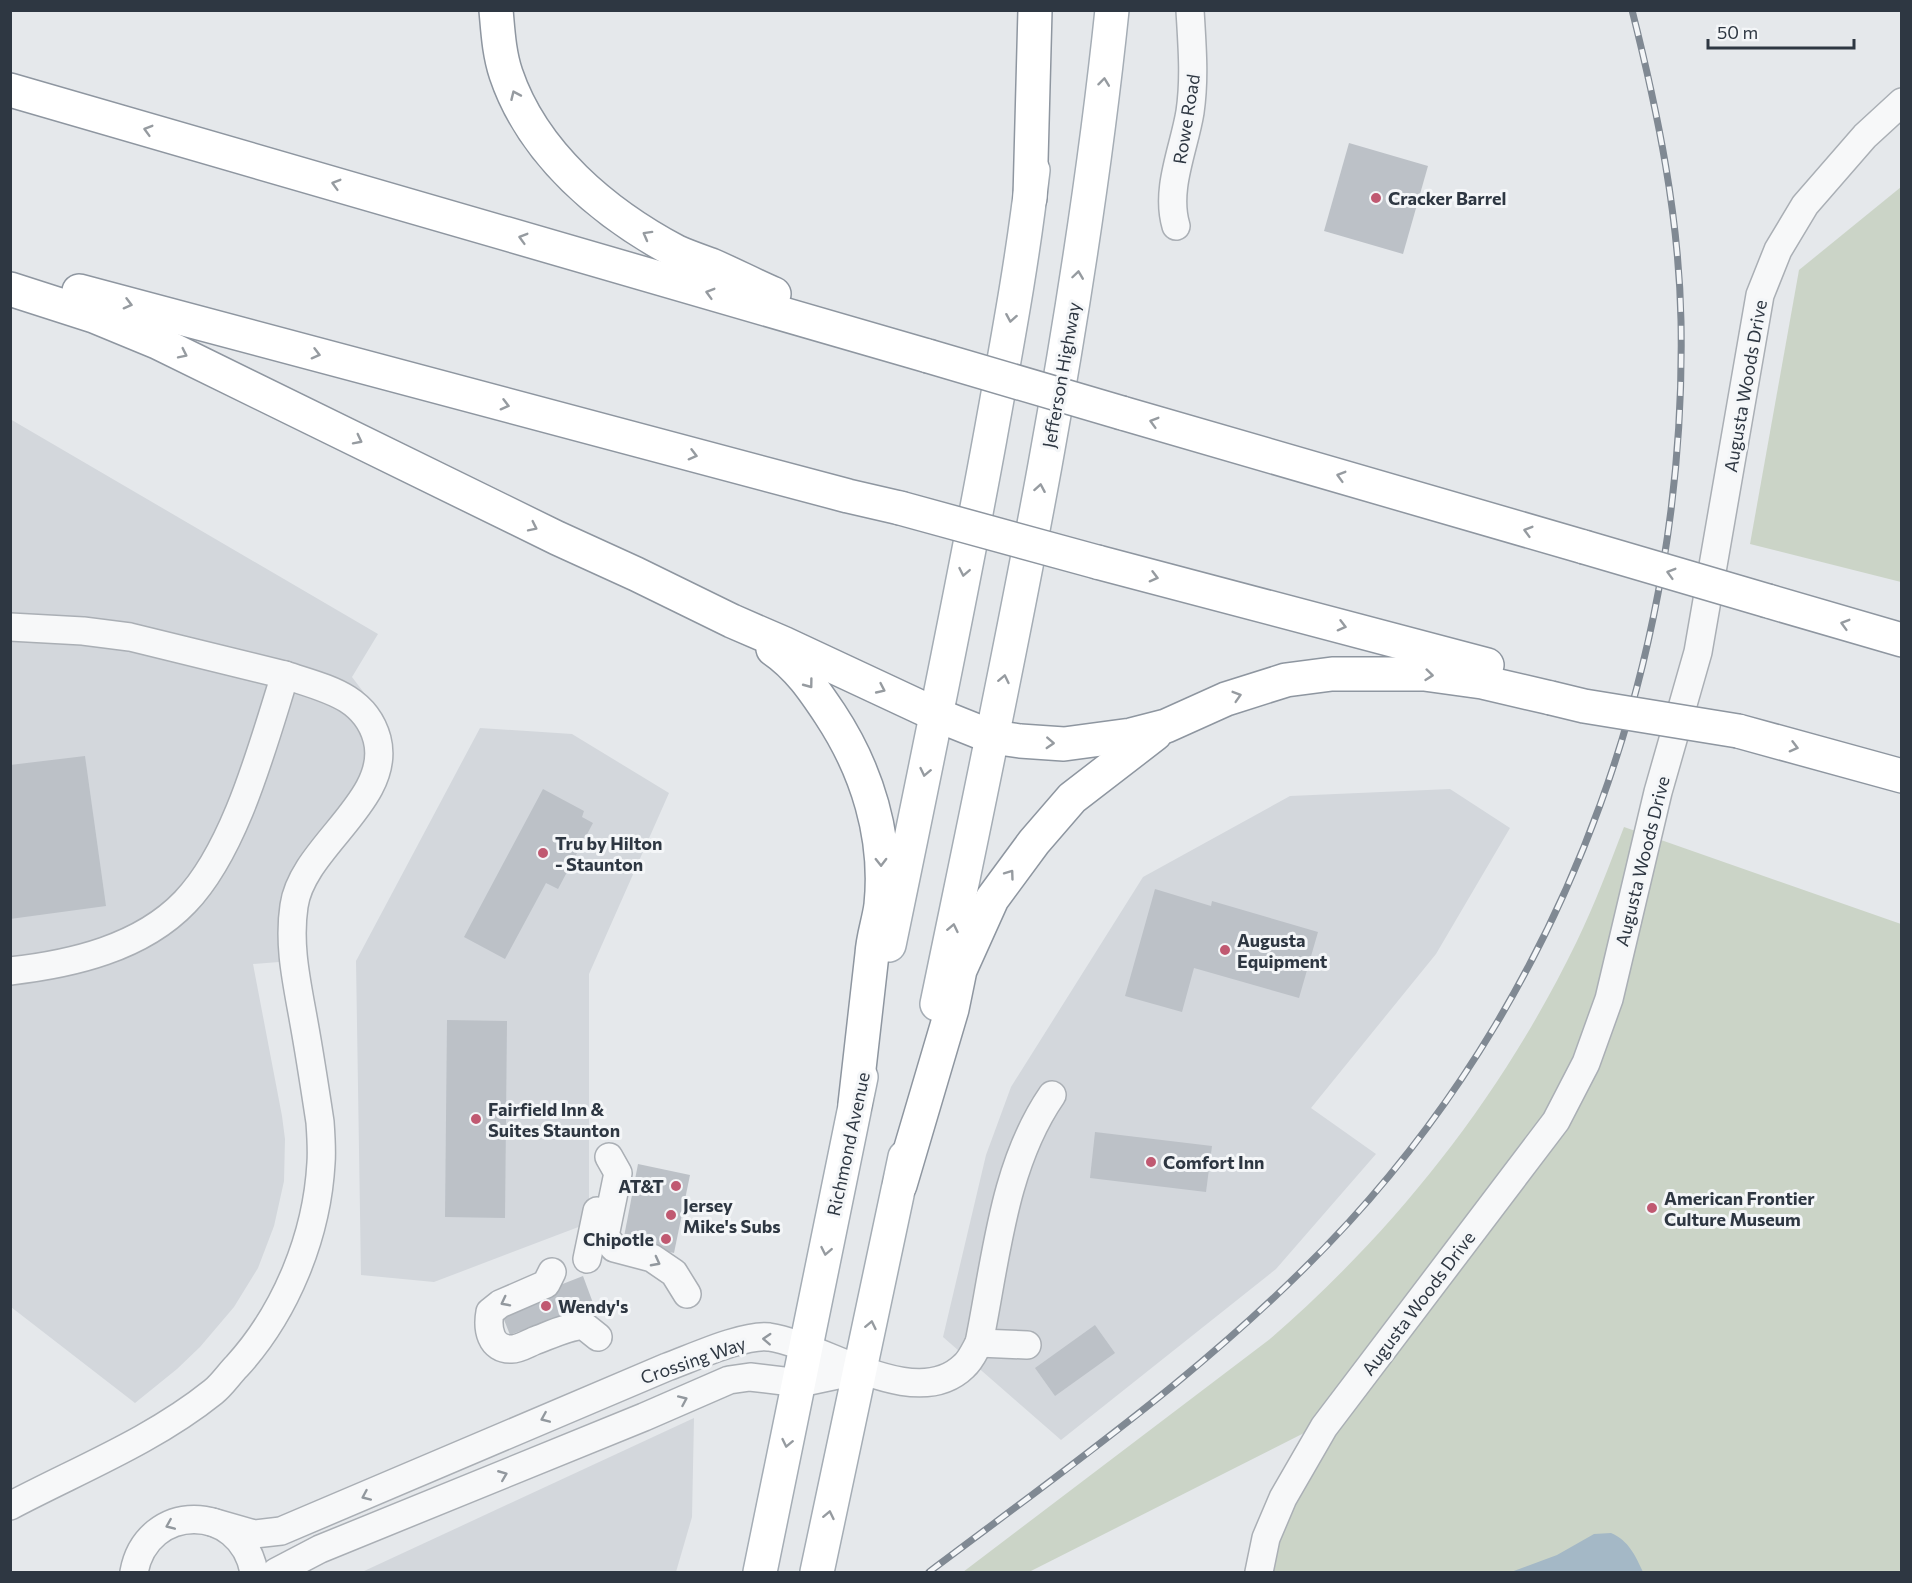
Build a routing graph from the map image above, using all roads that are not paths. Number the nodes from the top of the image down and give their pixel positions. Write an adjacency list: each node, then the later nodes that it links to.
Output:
1 (496, 10): 12 (main road, one-way to 1)
2 (1035, 10): 8 (main road)
3 (1049, 10): 8 (main road)
4 (1112, 10): 20 (main road, Jefferson Highway, one-way to 4)
5 (1190, 10): 9 (street, Rowe Road)
6 (10, 90): 12 (main road, one-way to 6)
7 (1902, 102): 46 (street, Augusta Woods Drive)
8 (1030, 198): 18 (main road, one-way to 18)
9 (1176, 226)
10 (10, 272): 17 (main road, one-way to 17, bridge)
11 (10, 290): 13 (main road, one-way to 13)
12 (871, 340): 15 (main road, one-way to 12, bridge)
13 (732, 621): 18 (main road, one-way to 18); 24 (main road, one-way to 24)
14 (10, 627): 16 (street)
15 (1902, 640)
16 (285, 675): 22 (street); 38 (street)
17 (1553, 691): 19 (main road, one-way to 17); 21 (main road, one-way to 21, bridge)
18 (937, 715): 20 (main road); 24 (main road, Richmond Avenue, one-way to 24)
19 (1166, 726): 20 (main road, one-way to 19); 25 (main road, one-way to 19)
20 (992, 736): 25 (main road, one-way to 20)
21 (1902, 776)
22 (10, 971)
23 (1052, 1095): 30 (street)
24 (855, 1104): 32 (main road, Richmond Avenue, one-way to 32)
25 (900, 1185): 33 (main road, one-way to 25)
26 (587, 1258): 28 (street, one-way to 28)
27 (552, 1272): 29 (street, one-way to 29)
28 (687, 1294)
29 (598, 1337)
30 (979, 1343): 31 (street); 33 (street)
31 (1027, 1345)
32 (806, 1347): 33 (street, Crossing Way); 34 (main road, Richmond Avenue); 35 (street, Crossing Way, one-way to 35)
33 (861, 1370): 34 (street, Crossing Way); 45 (main road, one-way to 33)
34 (800, 1383): 37 (street, Crossing Way, one-way to 34); 44 (main road, Richmond Avenue, one-way to 44)
35 (608, 1392): 36 (street, Crossing Way, one-way to 36); 37 (street)
36 (453, 1457): 39 (street); 40 (street, Crossing Way, one-way to 40)
37 (468, 1489): 39 (street, Crossing Way)
38 (10, 1506)
39 (389, 1521): 43 (street, Crossing Way)
40 (212, 1522): 41 (street, Crossing Way, one-way to 41); 42 (street)
41 (133, 1569)
42 (254, 1572)
43 (276, 1572)
44 (760, 1572)
45 (817, 1572)
46 (1259, 1572)

